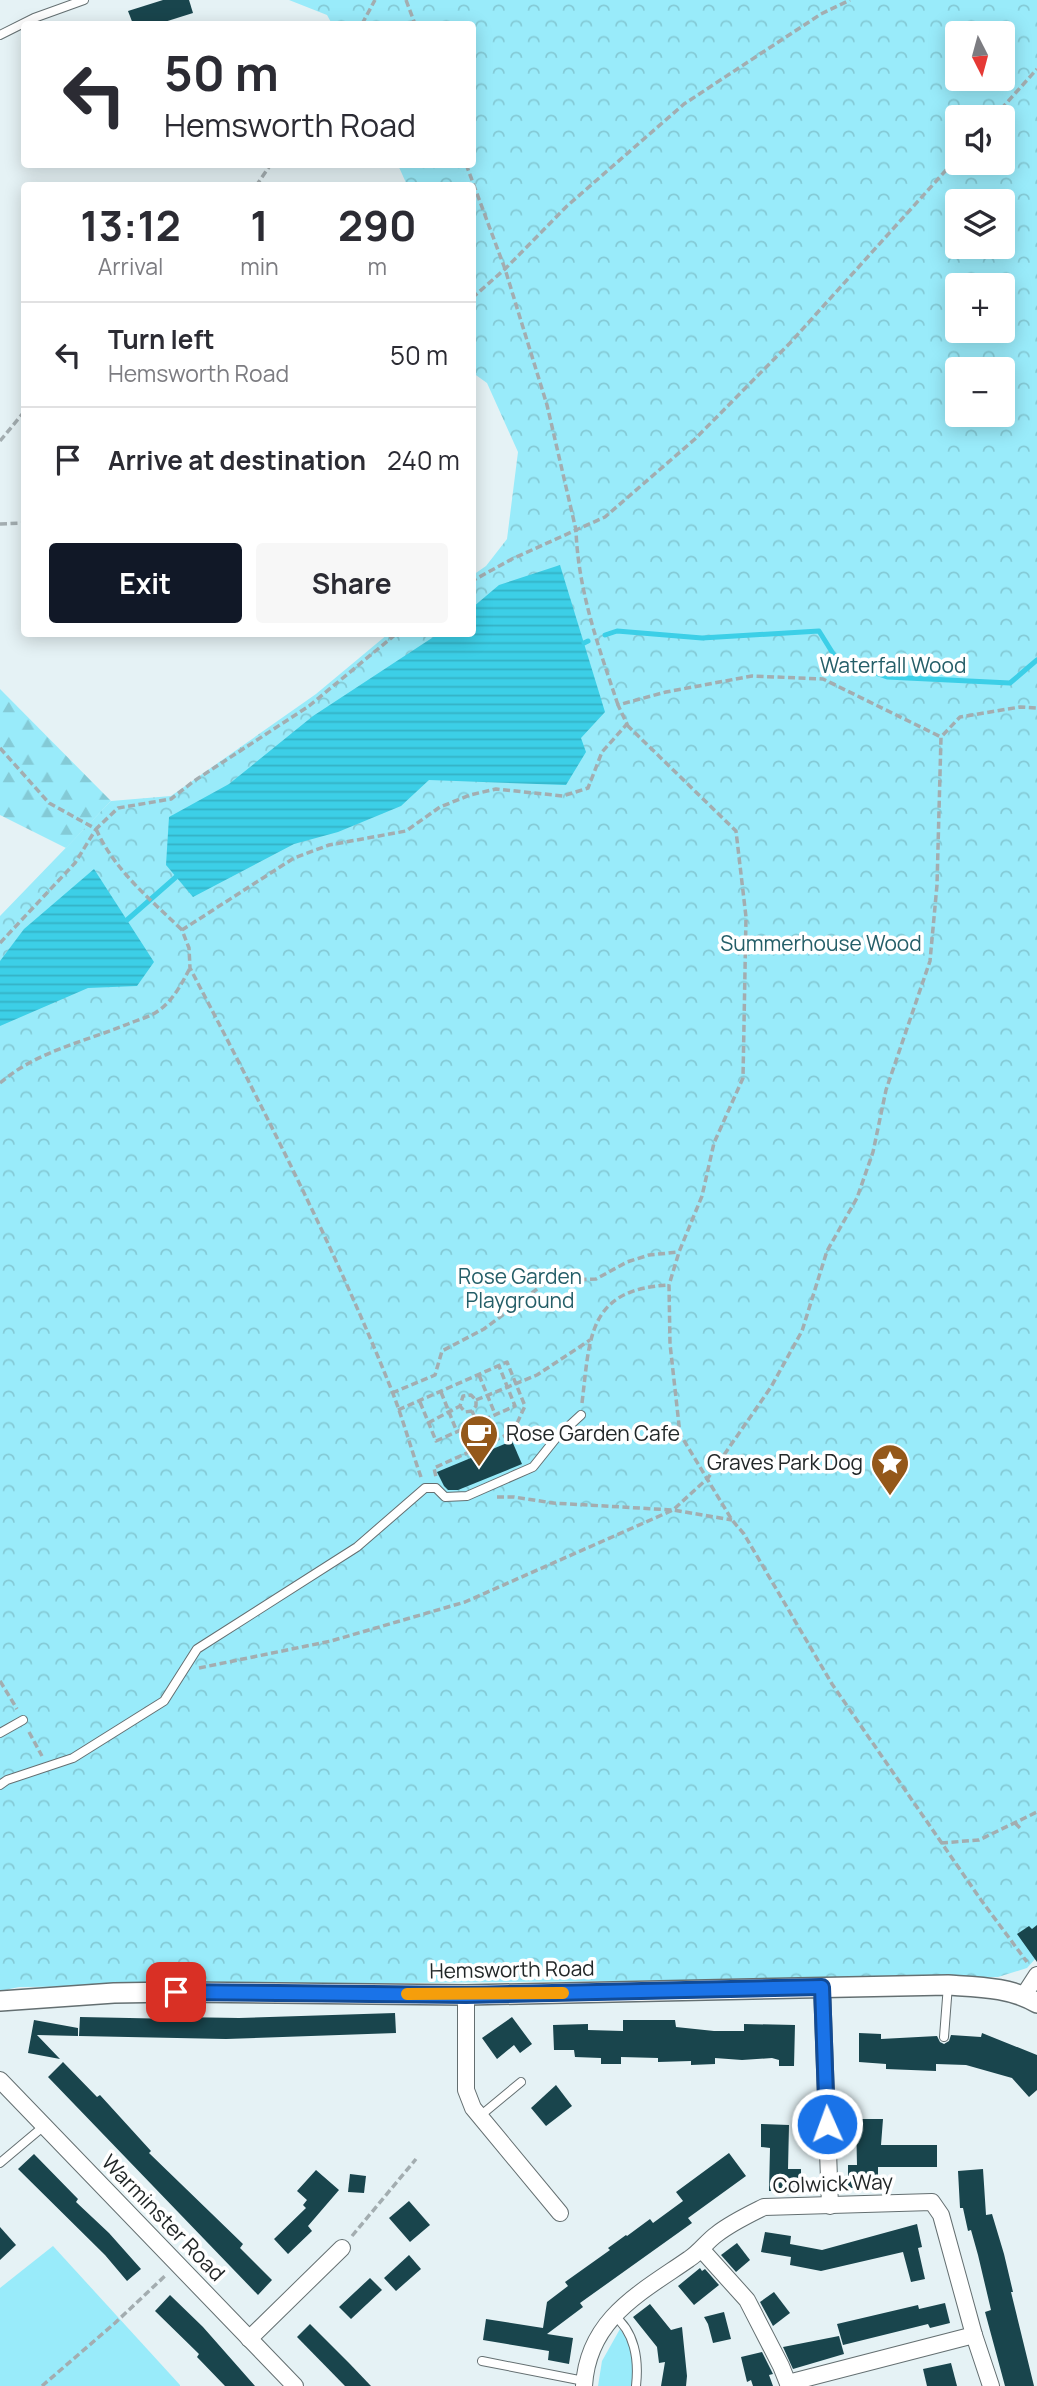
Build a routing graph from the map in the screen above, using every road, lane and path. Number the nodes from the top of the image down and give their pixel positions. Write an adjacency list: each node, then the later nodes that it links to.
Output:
1 (84, 0): 5 (lane)
2 (375, 0): 6 (path)
3 (406, 0): 7 (path)
4 (850, 0): 14 (path)
5 (28, 21)
6 (364, 21)
7 (414, 21)
8 (21, 24): 9 (lane)
9 (0, 35)
10 (1037, 69): 11 (path)
11 (1005, 105)
12 (945, 171): 20 (path)
13 (476, 191): 14 (path)
14 (505, 269): 15 (path); 20 (path)
15 (476, 294)
16 (21, 416): 17 (path)
17 (0, 441)
18 (21, 523): 19 (path)
19 (0, 524)
20 (576, 530): 21 (path); 23 (path)
21 (476, 579)
22 (392, 637): 28 (path)
23 (618, 705): 25 (path); 26 (path)
24 (1037, 708): 26 (path)
25 (627, 724): 29 (path); 33 (path)
26 (941, 737): 56 (path)
27 (0, 748): 28 (path)
28 (96, 829): 29 (path); 30 (path)
29 (181, 930): 31 (path)
30 (0, 943)
31 (190, 968): 32 (path); 41 (path)
32 (0, 1083)
33 (679, 1252): 34 (path); 41 (path)
34 (669, 1285): 35 (path); 56 (path)
35 (592, 1338): 38 (path); 50 (path)
36 (499, 1366): 37 (path); 38 (path); 39 (path)
37 (479, 1375): 40 (path); 42 (path)
38 (517, 1384): 39 (path); 54 (path)
39 (507, 1388): 42 (path); 49 (path)
40 (441, 1392): 44 (path); 47 (path)
41 (393, 1393): 46 (path)
42 (487, 1396): 43 (path); 49 (path)
43 (476, 1400): 45 (path); 48 (path)
44 (419, 1402): 46 (path); 51 (path)
45 (460, 1406): 47 (path); 48 (path)
46 (398, 1410): 57 (path)
47 (449, 1411): 51 (path); 53 (path)
48 (472, 1411): 52 (path)
49 (495, 1414): 52 (path)
50 (581, 1415): 59 (lane)
51 (428, 1423): 53 (path)
52 (476, 1423): 53 (path); 54 (path)
53 (457, 1432)
54 (485, 1444): 55 (path); 58 (path)
55 (489, 1450)
56 (708, 1478): 60 (path); 61 (path)
57 (425, 1488): 58 (lane); 62 (lane)
58 (436, 1488): 59 (lane)
59 (467, 1496): 60 (path)
60 (673, 1510): 61 (path); 62 (path)
61 (732, 1520): 69 (path)
62 (184, 1672): 65 (lane)
63 (23, 1720): 64 (lane)
64 (0, 1733)
65 (0, 1785)
66 (1037, 1812): 67 (path)
67 (1015, 1823): 68 (path); 69 (path)
68 (1021, 1829)
69 (941, 1843): 70 (path)
70 (1033, 1970): 74 (street)
71 (948, 1985): 72 (street, Hemsworth Road); 74 (street, Hemsworth Road); 76 (lane)
72 (822, 1987): 73 (street, Hemsworth Road); 83 (street)
73 (466, 1995): 75 (street, Hemsworth Road); 79 (street)
74 (1030, 1999)
75 (0, 2001)
76 (944, 2038)
77 (0, 2080): 80 (street, Warminster Road)
78 (521, 2082): 79 (lane)
79 (480, 2116): 84 (street)
80 (44, 2126): 82 (lane); 87 (street, Warminster Road)
81 (416, 2159): 85 (path)
82 (0, 2162)
83 (830, 2206): 86 (street, Colwick Way); 89 (street, Colwick Way)
84 (560, 2213)
85 (342, 2248): 90 (street)
86 (702, 2250): 88 (street, Colwick Way); 95 (street)
87 (178, 2263): 90 (street, Warminster Road); 96 (path)
88 (613, 2315): 93 (street, Colwick Way); 97 (lane)
89 (974, 2335): 92 (street); 98 (street, Colwick Way)
90 (249, 2339): 94 (street, Warminster Road)
91 (482, 2361): 93 (lane)
92 (836, 2379): 95 (street)
93 (584, 2383)
94 (288, 2384)
95 (788, 2385)
96 (42, 2386)
97 (636, 2386)
98 (991, 2386)

